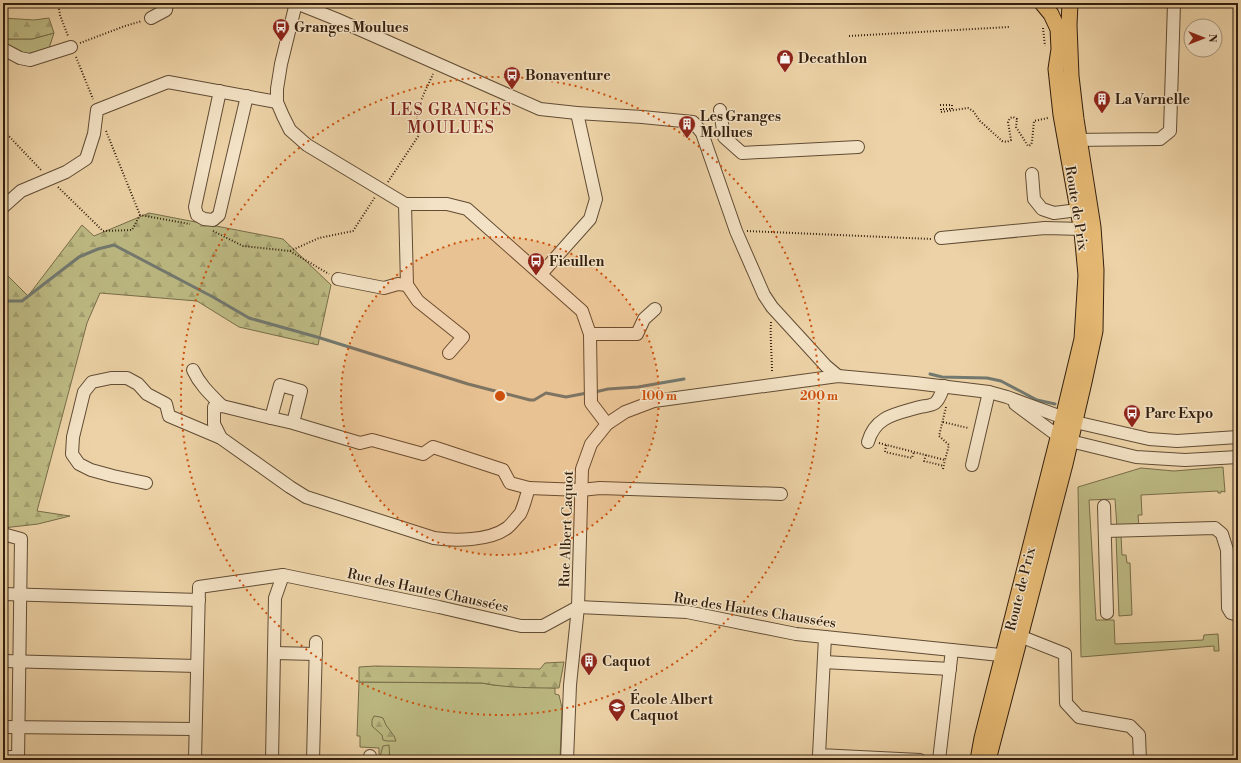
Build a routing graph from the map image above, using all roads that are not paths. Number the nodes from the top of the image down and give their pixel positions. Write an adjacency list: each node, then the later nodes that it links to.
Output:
1 (167, 3): 6 (street)
2 (296, 3): 11 (street); 13 (street)
3 (1042, 3): 14 (main road, Route de Prix)
4 (1070, 3): 14 (main road, Route de Prix)
5 (1174, 3): 14 (street)
6 (150, 18)
7 (71, 47): 8 (street)
8 (3, 49)
9 (220, 91): 10 (street); 10 (street); 17 (street)
10 (246, 96): 11 (street)
11 (277, 102): 18 (street)
12 (720, 110): 15 (street)
13 (577, 113): 22 (street); 29 (street)
14 (1073, 140): 19 (main road, Route de Prix); 20 (main road, Route de Prix)
15 (858, 147)
16 (1032, 174): 19 (street)
17 (5, 202)
18 (406, 204): 22 (street); 24 (street)
19 (1078, 210): 20 (main road, Route de Prix)
20 (1087, 228): 21 (street); 35 (main road, Route de Prix)
21 (941, 238)
22 (541, 274): 26 (street)
23 (338, 279): 24 (street)
24 (406, 285): 27 (street)
25 (654, 309): 26 (street)
26 (590, 334): 37 (street)
27 (449, 353)
28 (193, 370): 33 (street)
29 (838, 376): 30 (street, Rue Albert Caquot); 37 (street, Rue Albert Caquot)
30 (948, 387): 31 (street, Rue Albert Caquot); 41 (street)
31 (989, 392): 32 (street, Rue Albert Caquot); 43 (street)
32 (1007, 397): 35 (street, Rue Albert Caquot); 40 (street)
33 (222, 406): 34 (street); 39 (street)
34 (271, 418): 36 (street); 36 (street)
35 (1069, 420): 38 (street, Rue Albert Caquot); 40 (main road, Route de Prix)
36 (293, 423): 45 (street)
37 (607, 424): 46 (street, Rue Albert Caquot)
38 (1238, 437)
39 (221, 438): 44 (street); 45 (street)
40 (1064, 438): 42 (street); 58 (main road, Route de Prix)
41 (868, 442)
42 (1238, 457)
43 (972, 465)
44 (146, 483)
45 (529, 488): 46 (street)
46 (581, 490): 47 (street); 55 (street, Rue Albert Caquot)
47 (781, 494)
48 (1104, 506): 49 (street)
49 (1105, 531): 56 (street); 57 (street)
50 (3, 534): 53 (street)
51 (282, 575): 54 (street, Rue des Hautes Chaussées); 55 (street, Rue des Hautes Chaussées); 61 (street)
52 (3, 594): 53 (street)
53 (20, 594): 54 (street); 64 (street)
54 (199, 600): 66 (street)
55 (578, 607): 59 (street, Rue des Hautes Chaussées); 76 (street, Rue Albert Caquot)
56 (1107, 613)
57 (1238, 615)
58 (1015, 634): 62 (main road, Route de Prix); 81 (street)
59 (825, 637): 60 (street, Rue des Hautes Chaussées); 65 (street)
60 (952, 650): 62 (street, Rue des Hautes Chaussées); 67 (street)
61 (274, 653): 74 (street); 75 (street)
62 (1009, 656): 79 (main road, Route de Prix); 80 (main road, Route de Prix)
63 (3, 661): 64 (street)
64 (20, 661): 66 (street); 69 (street)
65 (824, 662): 67 (street); 77 (street)
66 (197, 666): 70 (street)
67 (950, 669): 78 (street)
68 (3, 726): 69 (street)
69 (18, 727): 70 (street); 72 (street)
70 (195, 729): 73 (street)
71 (3, 757): 72 (street)
72 (18, 759)
73 (195, 760)
74 (272, 760)
75 (313, 760)
76 (567, 760)
77 (920, 760)
78 (939, 760)
79 (978, 760)
80 (988, 760)
81 (1140, 760)

